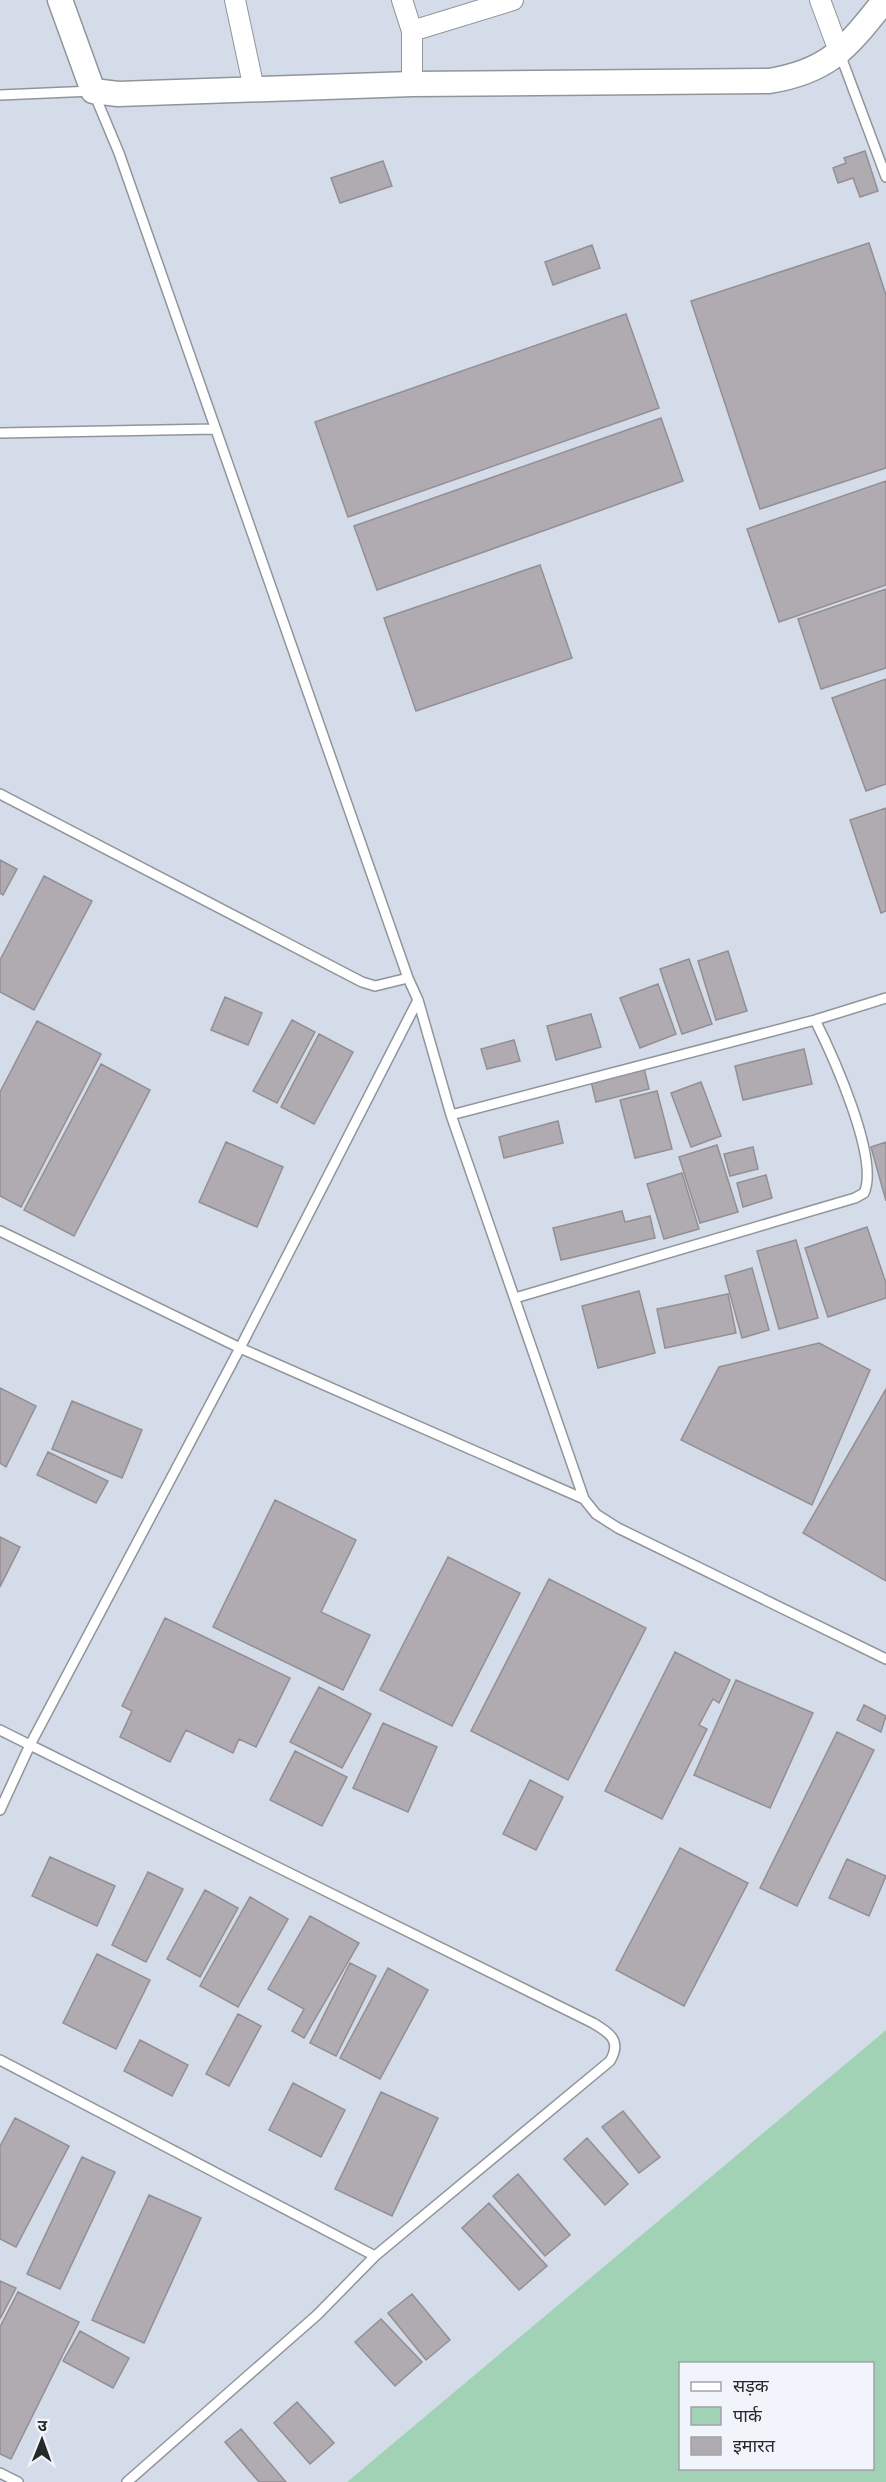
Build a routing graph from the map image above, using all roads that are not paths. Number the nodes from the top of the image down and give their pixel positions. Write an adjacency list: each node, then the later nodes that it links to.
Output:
1 (60, 0): 11 (street)
2 (234, 0): 10 (street)
3 (402, 0): 7 (street)
4 (513, 0): 7 (street)
5 (820, 0): 8 (street)
6 (885, 0): 8 (street)
7 (412, 31): 9 (street)
8 (840, 54): 9 (street); 13 (lane)
9 (412, 84): 10 (street)
10 (254, 89): 11 (street)
11 (93, 91): 12 (lane); 14 (lane)
12 (0, 95)
13 (886, 177)
14 (215, 429): 15 (lane); 17 (lane)
15 (0, 433)
16 (0, 794): 17 (lane)
17 (408, 978): 19 (lane)
18 (886, 998): 20 (lane)
19 (418, 1000): 21 (lane); 24 (lane)
20 (815, 1020): 21 (lane); 23 (lane)
21 (452, 1114): 23 (lane)
22 (0, 1231): 24 (lane)
23 (515, 1298): 25 (lane)
24 (240, 1348): 25 (lane); 28 (lane)
25 (584, 1499): 26 (lane)
26 (886, 1659)
27 (0, 1730): 28 (lane)
28 (30, 1745): 29 (lane); 31 (lane)
29 (0, 1810)
30 (0, 2060): 31 (lane)
31 (375, 2256): 34 (lane)
32 (0, 2473): 33 (lane)
33 (18, 2482)
34 (127, 2482)

